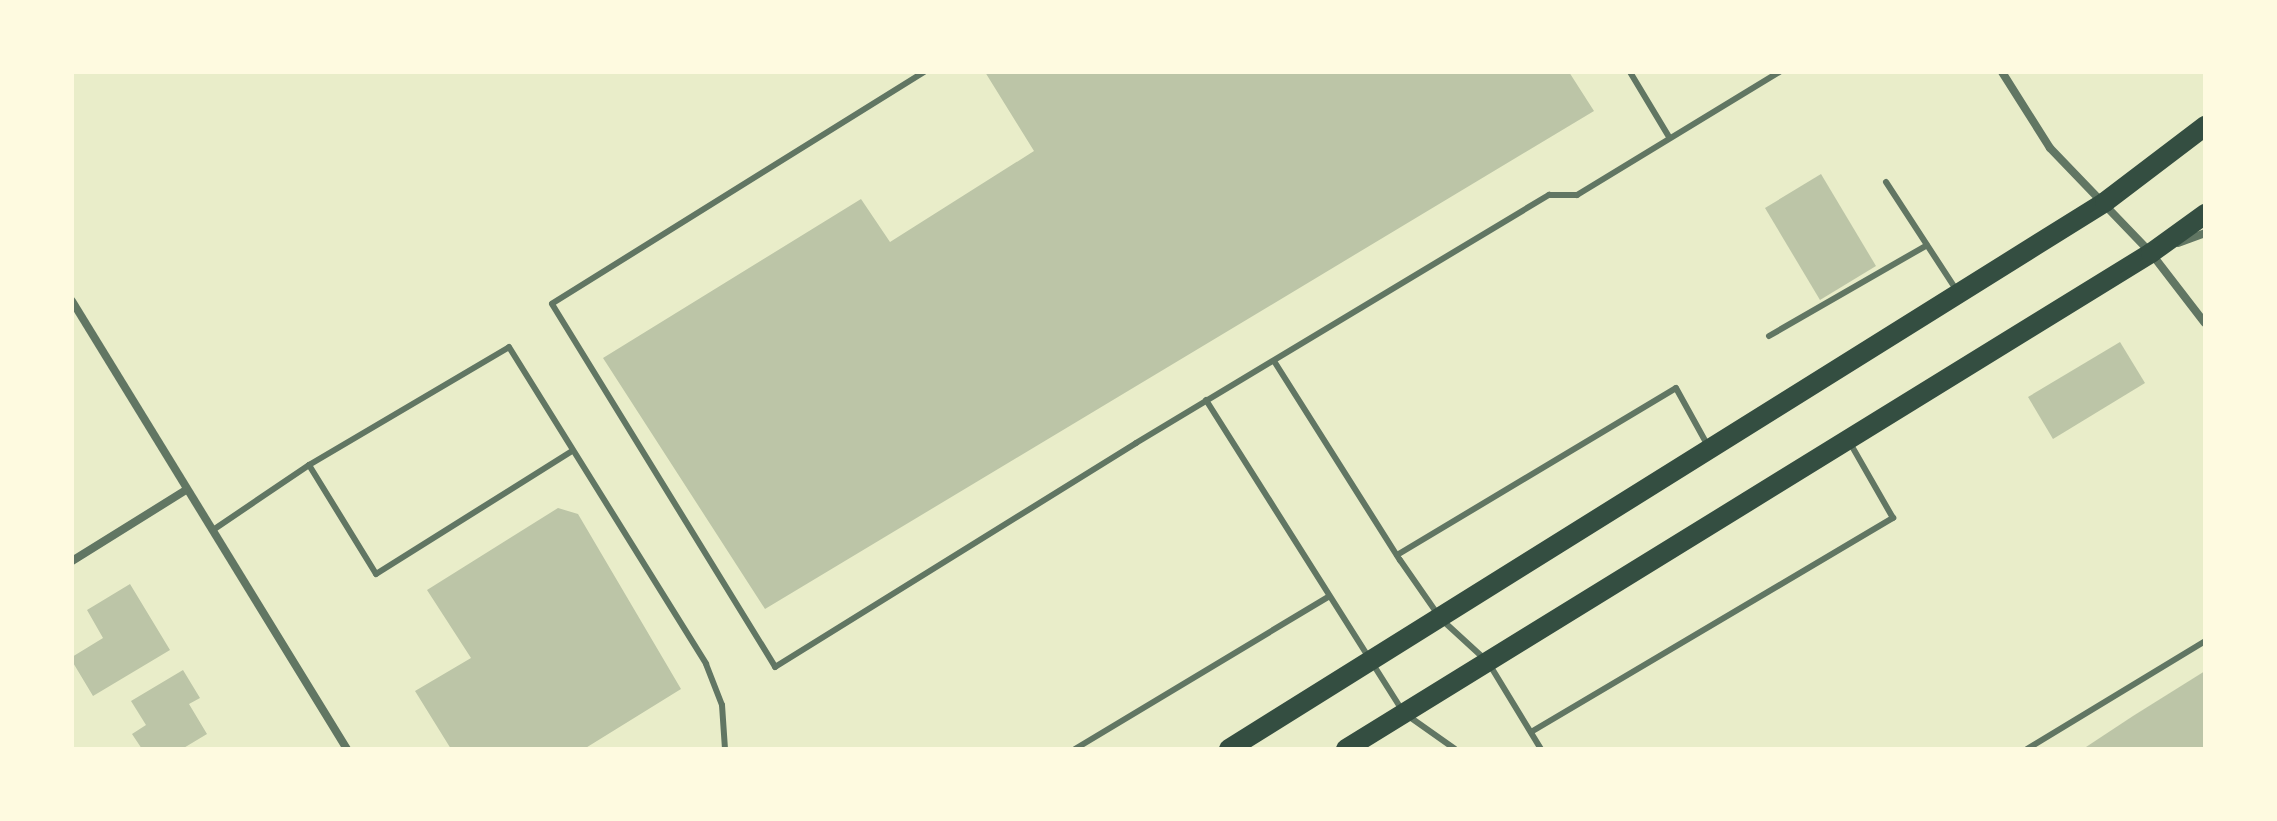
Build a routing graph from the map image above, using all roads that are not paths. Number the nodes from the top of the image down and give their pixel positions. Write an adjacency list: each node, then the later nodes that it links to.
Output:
1 (924, 72): 18 (lane)
2 (1630, 72): 6 (lane)
3 (1779, 72): 6 (lane)
4 (2002, 72): 8 (street)
5 (2205, 126): 8 (main road)
6 (1669, 137): 17 (lane)
7 (1886, 182): 11 (lane)
8 (2105, 202): 12 (street); 13 (main road)
9 (2205, 214): 12 (main road)
10 (2205, 233): 12 (street)
11 (1927, 245): 13 (lane); 16 (lane)
12 (2151, 253): 15 (street); 19 (main road)
13 (1959, 294): 20 (main road)
14 (72, 301): 23 (street)
15 (2205, 323)
16 (1769, 336)
17 (1274, 361): 18 (lane); 25 (lane)
18 (1206, 400): 27 (lane)
19 (1848, 440): 30 (main road); 33 (lane)
20 (1710, 450): 25 (lane); 28 (main road)
21 (572, 451): 22 (lane); 22 (lane); 35 (lane)
22 (309, 465): 24 (lane)
23 (186, 490): 24 (street); 26 (street)
24 (213, 530): 34 (street)
25 (1397, 555): 28 (lane)
26 (72, 561)
27 (1328, 597): 31 (lane); 36 (lane)
28 (1441, 619): 30 (lane); 31 (main road)
29 (2205, 641): 41 (lane)
30 (1488, 662): 32 (main road); 33 (lane)
31 (1369, 663): 32 (lane); 37 (main road)
32 (1404, 713): 38 (main road); 39 (lane)
33 (1531, 732): 40 (lane)
34 (347, 749)
35 (725, 749)
36 (1075, 749)
37 (1229, 749)
38 (1346, 749)
39 (1455, 749)
40 (1541, 749)
41 (2027, 749)

